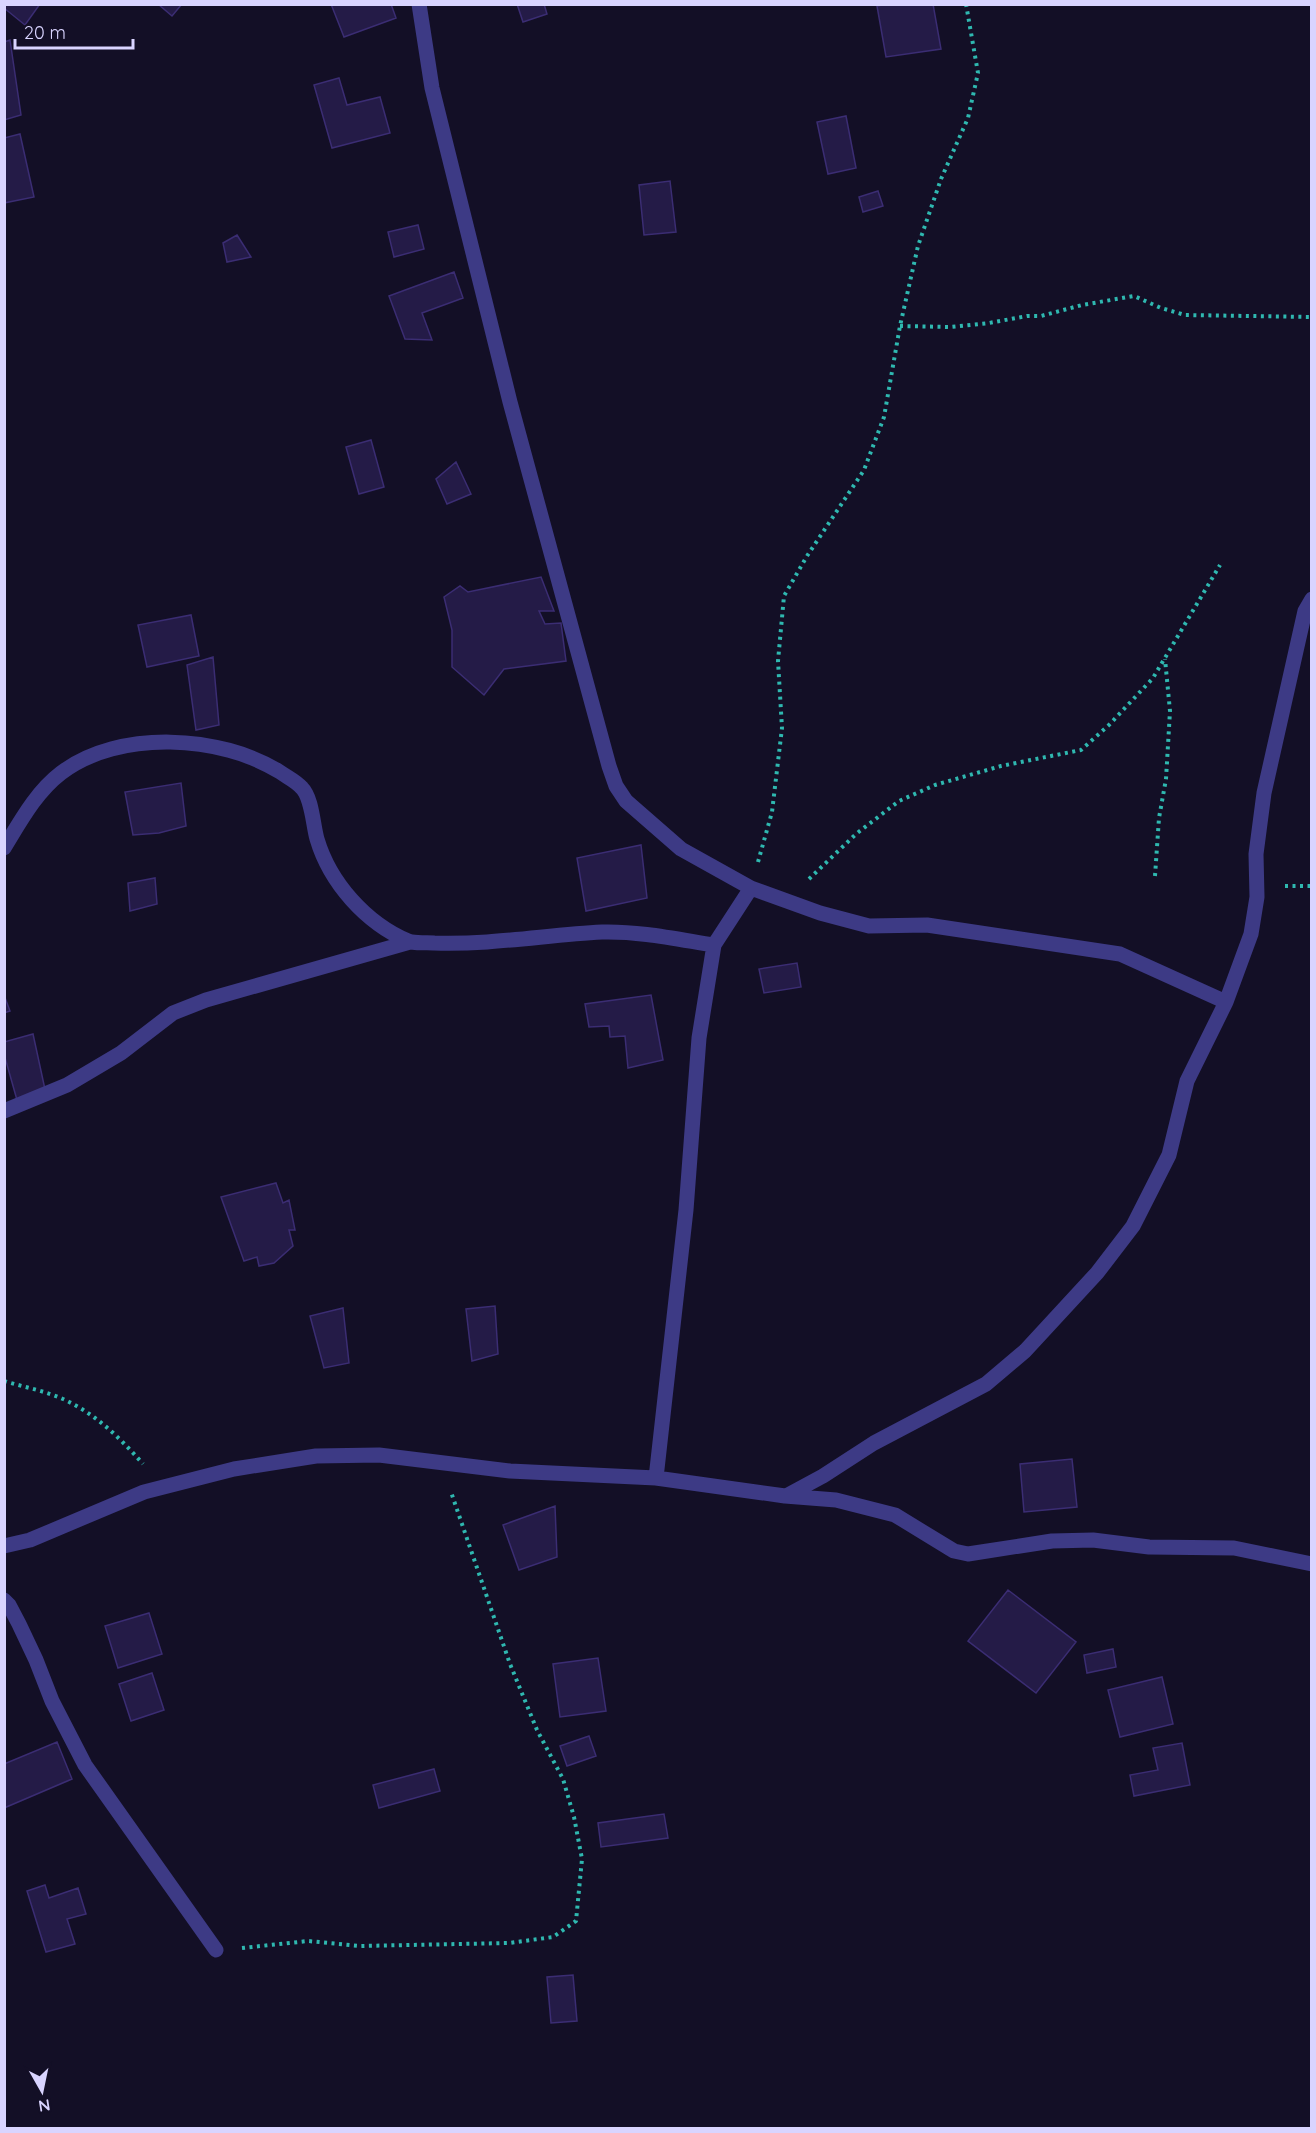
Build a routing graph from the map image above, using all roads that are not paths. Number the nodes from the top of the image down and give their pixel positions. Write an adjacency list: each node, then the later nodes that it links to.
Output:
1 (419, 4): 4 (street)
2 (1311, 599): 7 (street)
3 (4, 849): 5 (street)
4 (751, 888): 6 (street); 7 (street)
5 (410, 942): 6 (street); 8 (street)
6 (714, 945): 9 (street)
7 (1226, 1002): 10 (street)
8 (4, 1111)
9 (656, 1478): 10 (street); 11 (street)
10 (785, 1496): 12 (street)
11 (4, 1546)
12 (1311, 1564)
13 (4, 1600): 14 (street)
14 (216, 1950)

